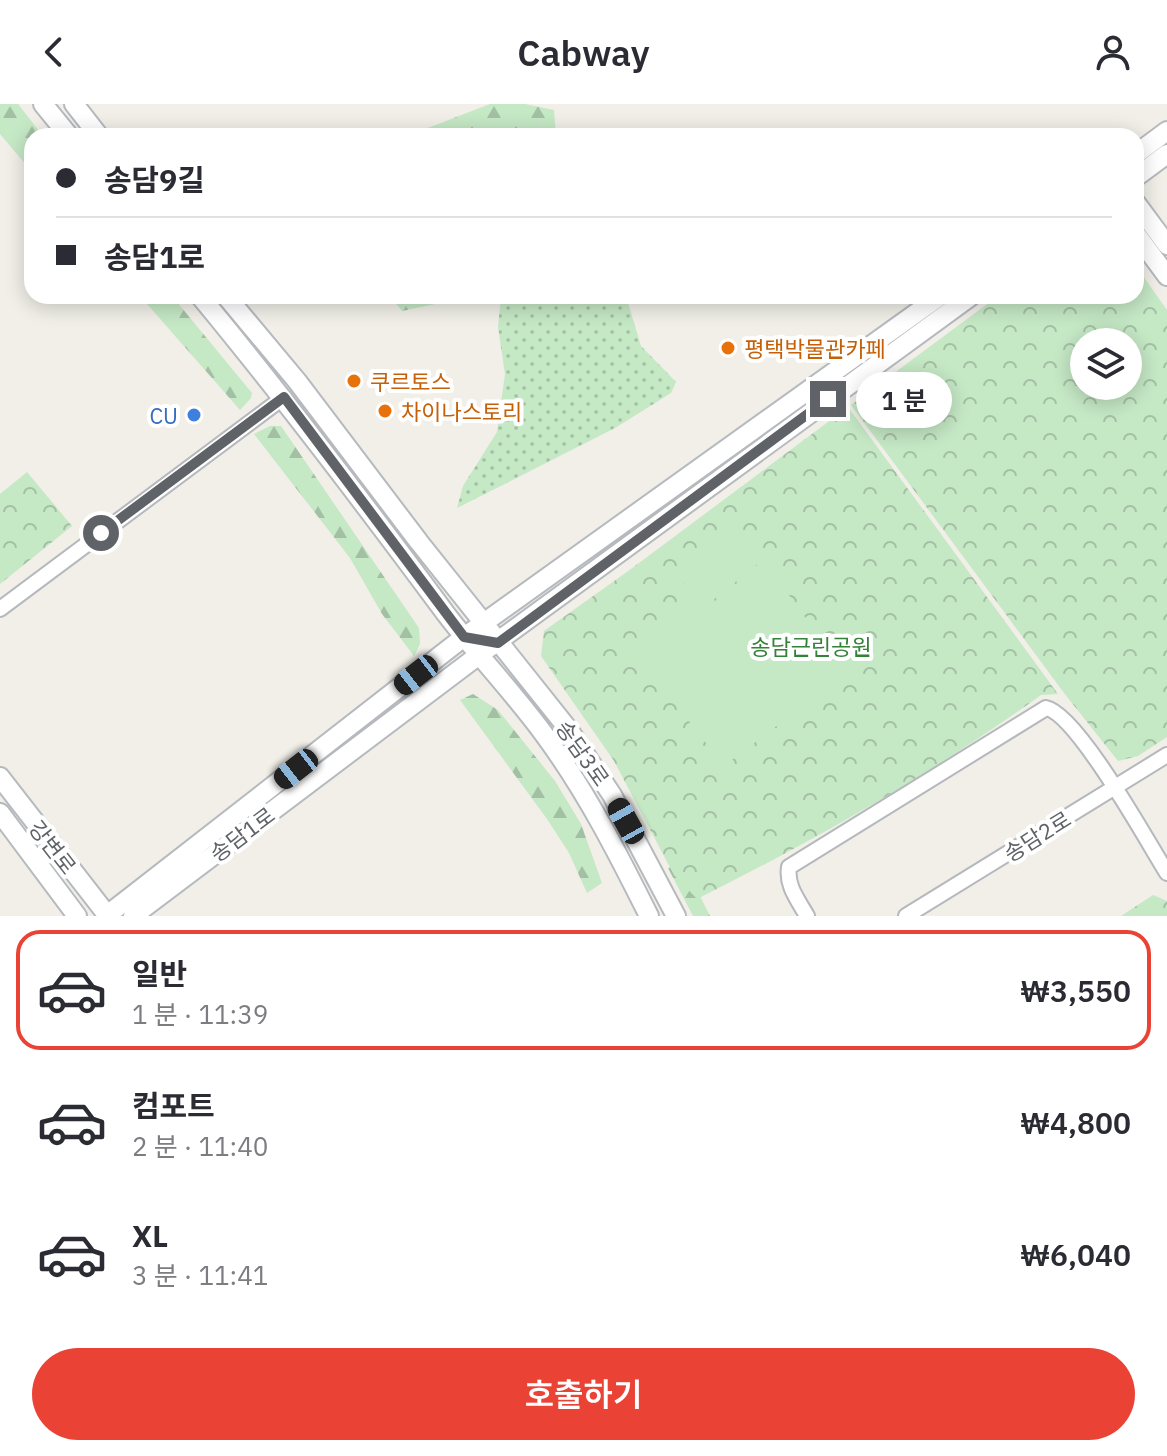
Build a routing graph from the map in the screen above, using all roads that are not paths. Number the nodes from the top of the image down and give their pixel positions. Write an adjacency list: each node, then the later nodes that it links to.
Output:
1 (43, 104): 3 (main road)
2 (74, 104): 4 (main road)
3 (62, 128)
4 (93, 128)
5 (1167, 131): 6 (main road)
6 (1144, 148)
7 (1167, 154): 8 (main road)
8 (1144, 171)
9 (1144, 214): 11 (main road)
10 (1144, 245): 12 (main road)
11 (1167, 245)
12 (1167, 276)
13 (207, 304): 17 (main road, 송담3로)
14 (233, 304): 19 (main road, 송담3로)
15 (929, 304): 19 (main road, 송담1로)
16 (960, 304): 21 (main road, 송담1로)
17 (284, 397): 18 (street); 20 (main road, 송담3로)
18 (0, 609)
19 (484, 625): 20 (main road, 송담1로); 21 (main road, 송담3로)
20 (464, 637): 21 (main road); 22 (main road, 송담3로); 29 (main road, 송담1로)
21 (498, 643): 22 (main road, 송담1로); 32 (main road, 송담3로)
22 (479, 655): 30 (main road, 송담1로); 31 (main road, 송담3로)
23 (1167, 755): 25 (street, 송담2로)
24 (0, 777): 29 (main road, 강변로)
25 (1114, 788): 27 (street); 33 (street); 34 (street, 송담2로)
26 (0, 813): 28 (main road, 강변로)
27 (1167, 873)
28 (77, 916)
29 (107, 916)
30 (133, 916)
31 (649, 916)
32 (676, 916)
33 (807, 916)
34 (906, 916)

